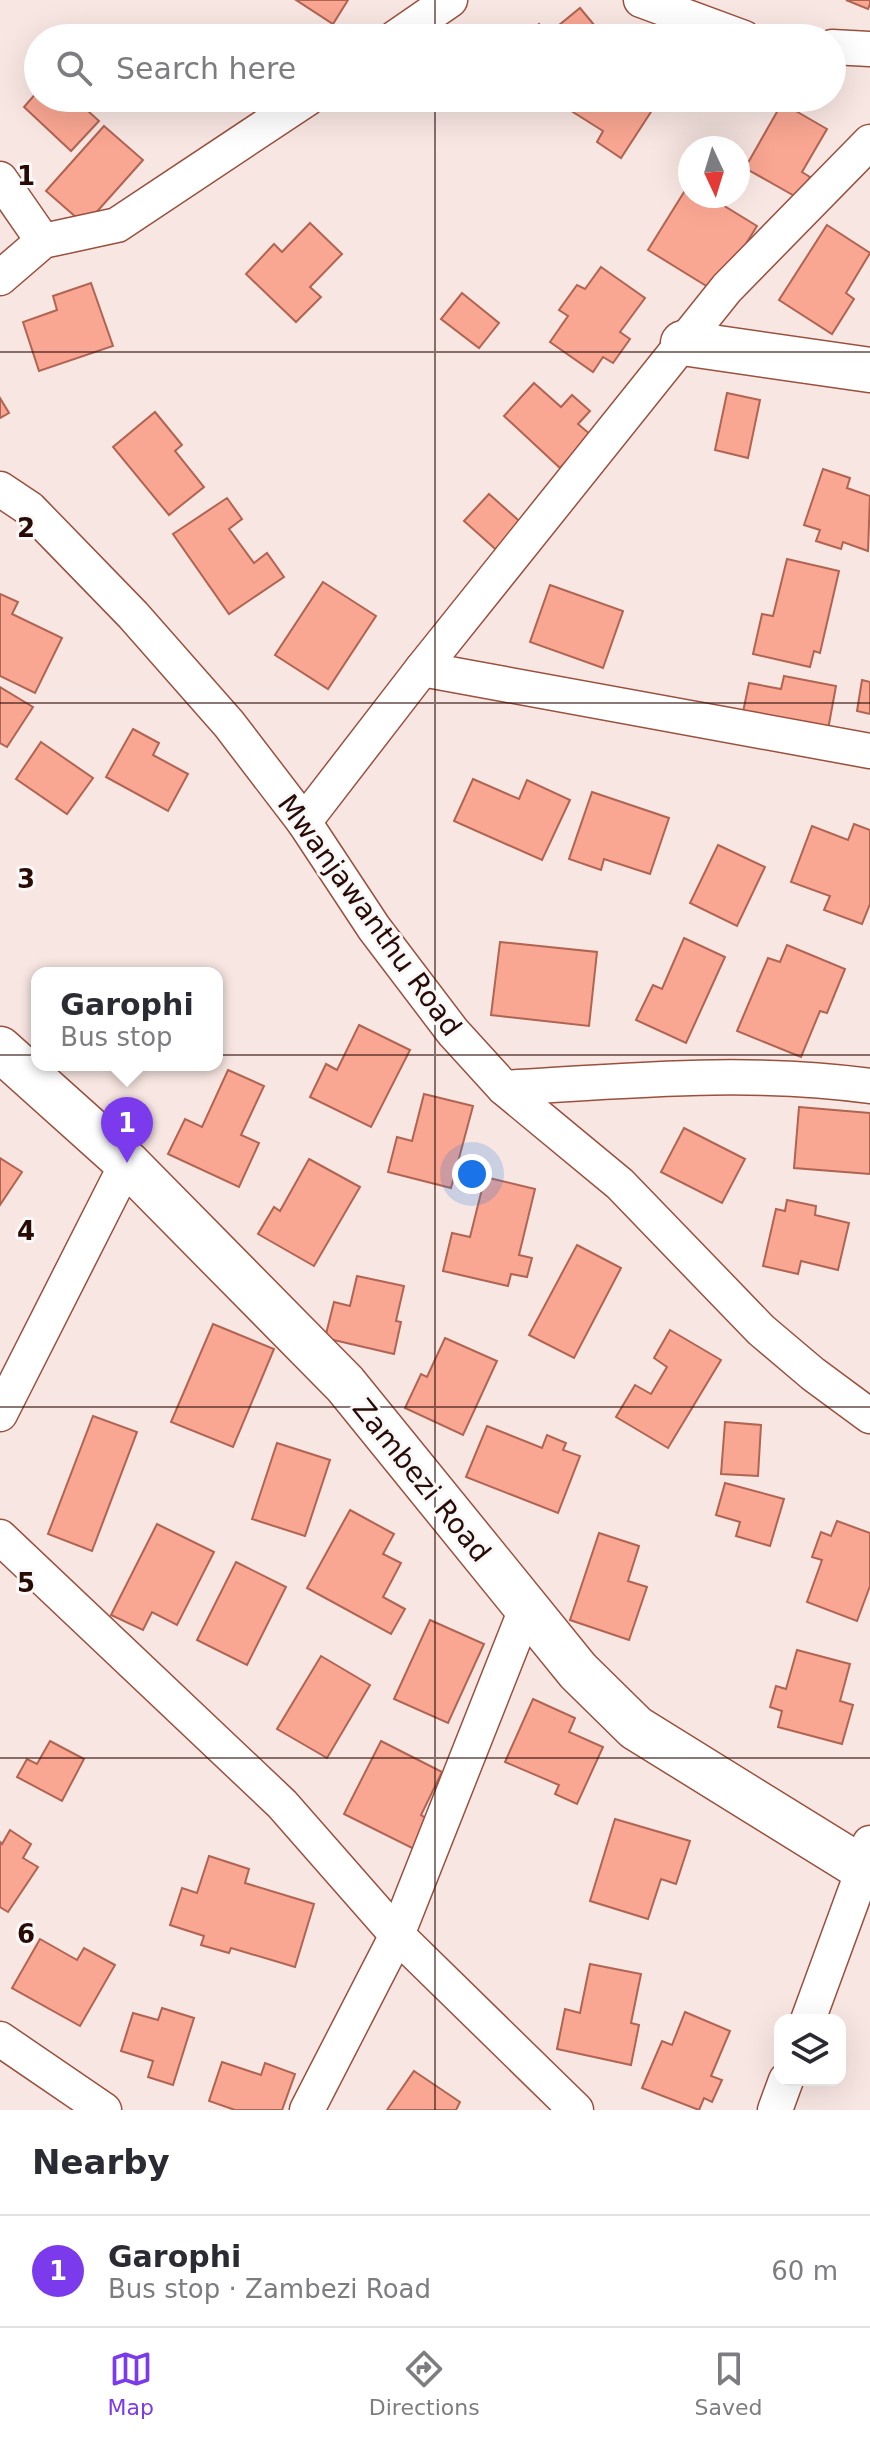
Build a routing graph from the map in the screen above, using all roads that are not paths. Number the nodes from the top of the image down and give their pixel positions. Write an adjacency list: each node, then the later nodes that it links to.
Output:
1 (450, 0): 3 (street)
2 (641, 0): 4 (street)
3 (415, 24)
4 (706, 24)
5 (846, 48): 6 (street)
6 (870, 49)
7 (287, 112): 10 (street)
8 (870, 142): 12 (street)
9 (0, 179): 10 (street)
10 (43, 241): 11 (street)
11 (0, 278)
12 (683, 343): 13 (street); 15 (street)
13 (870, 370)
14 (0, 489): 17 (street, Mwanjawanthu Road)
15 (422, 669): 16 (street); 17 (street)
16 (870, 751)
17 (304, 822): 20 (street, Mwanjawanthu Road)
18 (0, 1049): 21 (street, Zambezi Road)
19 (870, 1086): 20 (street)
20 (504, 1088): 23 (street, Mwanjawanthu Road)
21 (127, 1163): 22 (street); 25 (street, Zambezi Road)
22 (0, 1414)
23 (870, 1416)
24 (0, 1537): 27 (street)
25 (526, 1609): 26 (street, Zambezi Road); 27 (street)
26 (868, 1862): 28 (street)
27 (397, 1935): 32 (street); 33 (street)
28 (810, 2014)
29 (0, 2039): 31 (street)
30 (784, 2086): 34 (street)
31 (104, 2110)
32 (307, 2110)
33 (576, 2110)
34 (775, 2110)

